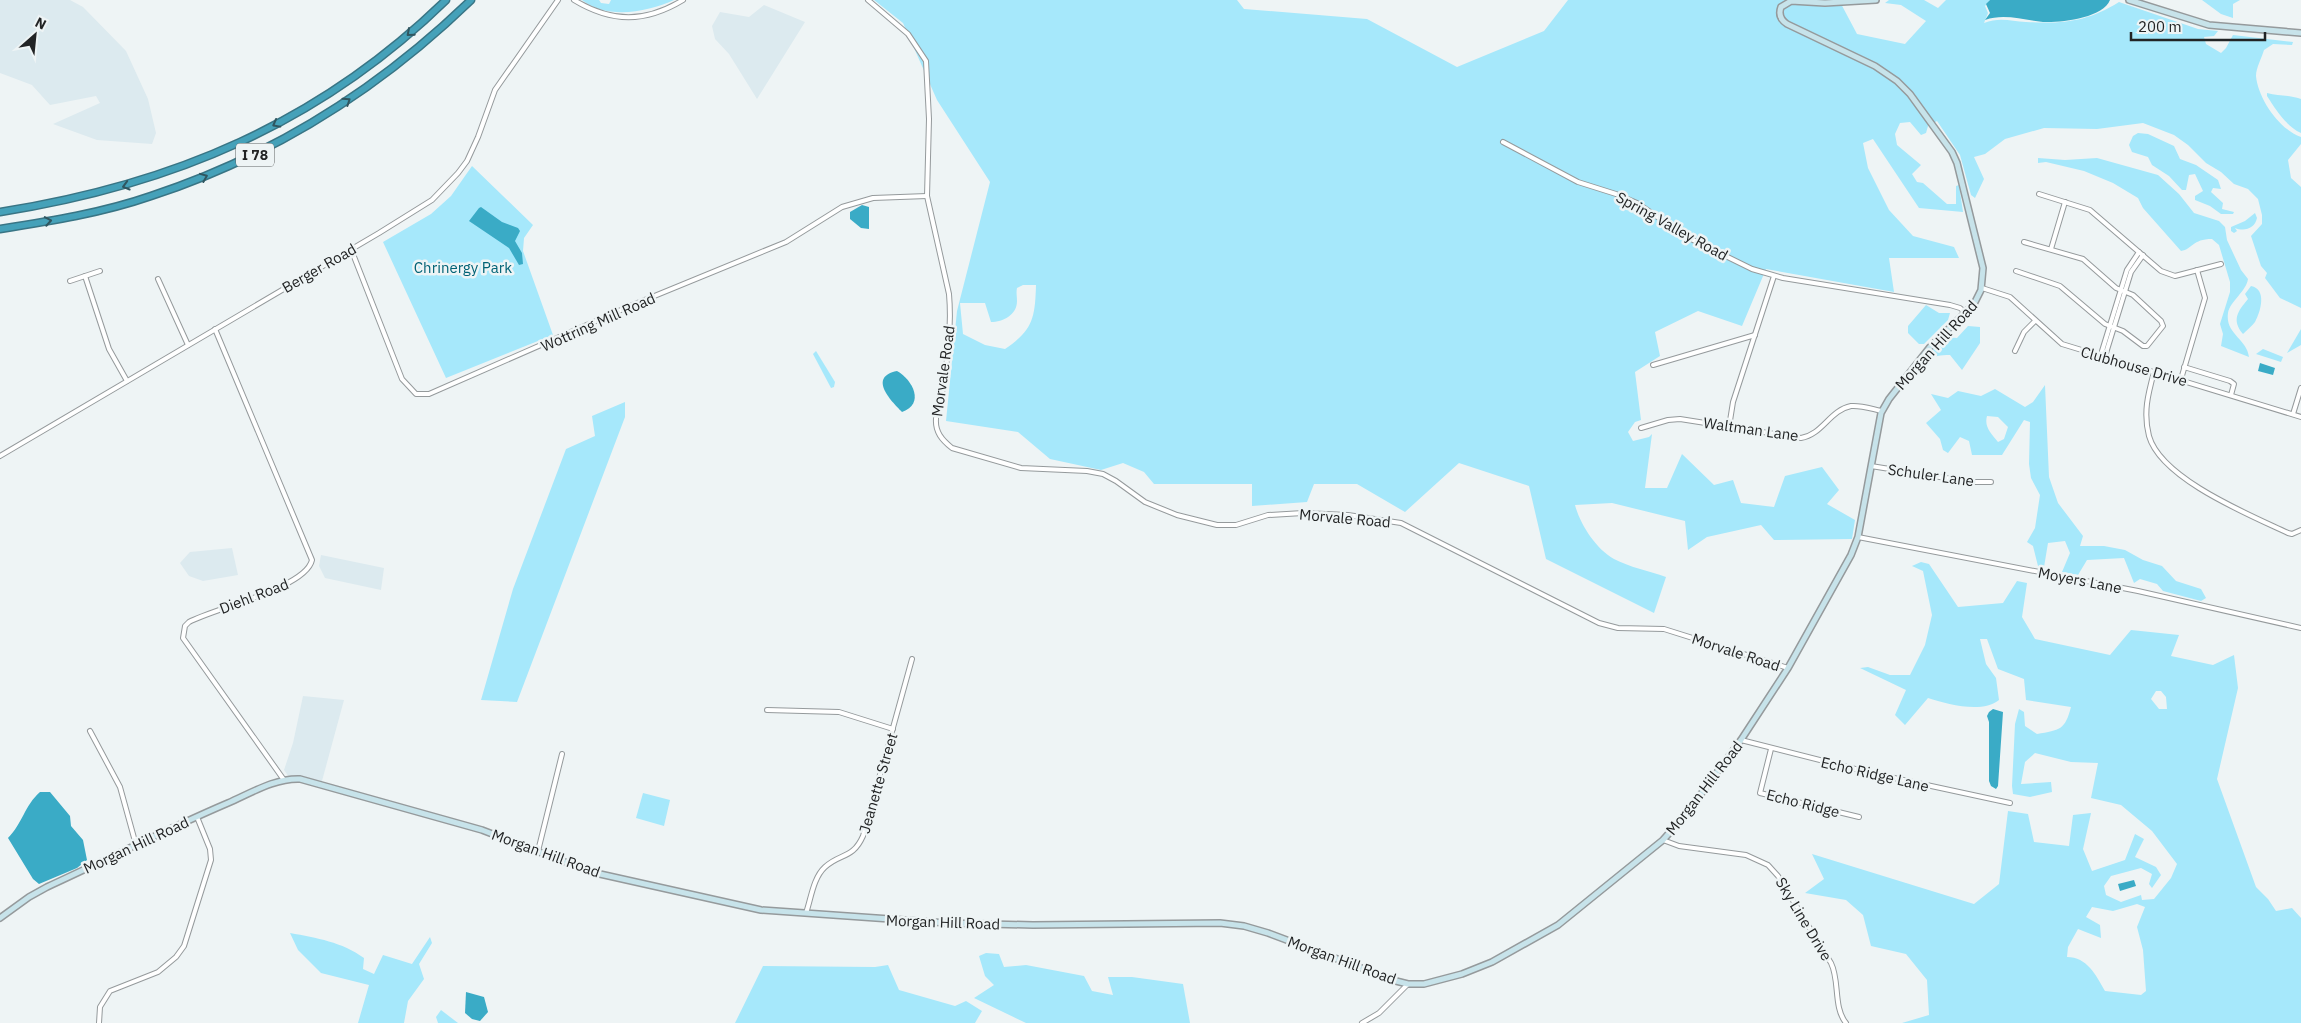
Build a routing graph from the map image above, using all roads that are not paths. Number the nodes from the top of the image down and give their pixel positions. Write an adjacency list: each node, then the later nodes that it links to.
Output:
1 (446, 0): 14 (highway, I 78, one-way to 14)
2 (471, 0): 15 (highway, I 78, one-way to 2)
3 (558, 0): 17 (street, Berger Road)
4 (574, 0): 5 (street)
5 (683, 0)
6 (868, 0): 12 (street, Morvale Road)
7 (1876, 0): 28 (main road, Morgan Hill Road)
8 (2129, 0): 9 (main road)
9 (2301, 33)
10 (1503, 142): 25 (street, Spring Valley Road)
11 (2039, 194): 13 (street)
12 (927, 196): 17 (street, Wottring Mill Road); 57 (street, Morvale Road)
13 (2065, 202): 18 (street); 19 (street)
14 (0, 212)
15 (0, 229)
16 (2024, 242): 18 (street)
17 (351, 249): 33 (street, Berger Road)
18 (2051, 250): 29 (street)
19 (2141, 253): 21 (street); 29 (street)
20 (2221, 264): 21 (street)
21 (2198, 270): 39 (street)
22 (100, 271): 24 (street)
23 (2016, 271): 32 (street)
24 (85, 276): 27 (street); 42 (street)
25 (1774, 276): 30 (street, Spring Valley Road); 34 (street)
26 (158, 279): 35 (street)
27 (70, 281)
28 (1982, 288): 30 (main road, Morgan Hill Road); 31 (street, Clubhouse Drive)
29 (2123, 290): 32 (street); 32 (street)
30 (1966, 313): 45 (main road, Morgan Hill Road)
31 (2035, 321): 36 (street); 37 (street, Clubhouse Drive)
32 (2112, 327): 37 (street)
33 (215, 330): 35 (street, Berger Road); 64 (street, Diehl Road)
34 (1755, 335): 38 (street); 48 (street)
35 (188, 345): 42 (street, Berger Road)
36 (2015, 351)
37 (2102, 357): 40 (street, Clubhouse Drive)
38 (1653, 365)
39 (2184, 367): 41 (street); 44 (street)
40 (2154, 372): 41 (street, Clubhouse Drive); 53 (street)
41 (2181, 379): 44 (street, Clubhouse Drive)
42 (127, 380): 50 (street, Berger Road)
43 (2301, 388): 46 (street)
44 (2231, 395): 46 (street, Clubhouse Drive)
45 (1882, 411): 48 (street, Waltman Lane); 51 (main road, Morgan Hill Road)
46 (2293, 414): 47 (street, Clubhouse Drive)
47 (2301, 417)
48 (1729, 427): 49 (street, Waltman Lane)
49 (1641, 428)
50 (0, 456)
51 (1871, 466): 52 (street, Schuler Lane); 54 (main road, Morgan Hill Road)
52 (1991, 482)
53 (2301, 530)
54 (1858, 537): 55 (street, Moyers Lane); 57 (main road, Morgan Hill Road)
55 (2301, 628)
56 (912, 659): 59 (street, Jeanette Street)
57 (1788, 668): 61 (main road, Morgan Hill Road)
58 (767, 710): 59 (street)
59 (893, 729): 71 (street, Jeanette Street)
60 (90, 731): 69 (street)
61 (1741, 740): 62 (street, Echo Ridge Lane); 68 (main road, Morgan Hill Road)
62 (1771, 749): 65 (street, Echo Ridge Lane); 67 (street, Echo Ridge)
63 (562, 754): 70 (street)
64 (284, 780): 66 (main road, Morgan Hill Road); 70 (main road, Morgan Hill Road)
65 (2010, 803)
66 (197, 817): 69 (main road, Morgan Hill Road); 74 (street)
67 (1859, 817)
68 (1663, 840): 73 (main road, Morgan Hill Road); 76 (street, Sky Line Drive)
69 (136, 846): 72 (main road, Morgan Hill Road)
70 (538, 851): 71 (main road, Morgan Hill Road)
71 (806, 914): 73 (main road, Morgan Hill Road)
72 (0, 918)
73 (1408, 984): 75 (street)
74 (98, 1023)
75 (1362, 1023)
76 (1846, 1023)

